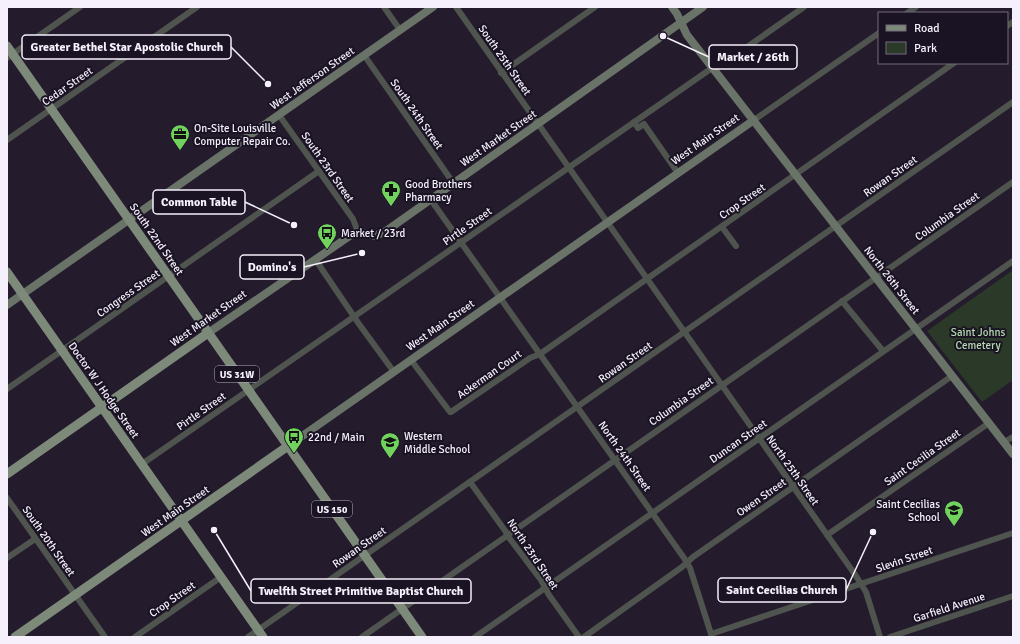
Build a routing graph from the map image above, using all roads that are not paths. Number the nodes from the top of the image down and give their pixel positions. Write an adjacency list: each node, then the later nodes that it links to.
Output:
1 (80, 7): 14 (street)
2 (197, 7): 20 (street, Cedar Street)
3 (384, 7): 11 (street)
4 (433, 7): 11 (street, West Jefferson Street)
5 (456, 7): 18 (street, South 25th Street)
6 (595, 7): 18 (street)
7 (672, 7): 10 (street, North 26th Street)
8 (703, 7): 10 (street, West Market Street)
9 (804, 7): 17 (street, Pirtle Street)
10 (681, 23): 17 (street, North 26th Street); 24 (street, West Market Street)
11 (400, 30): 15 (street, West Jefferson Street)
12 (878, 34): 22 (street, West Main Street)
13 (7, 46): 14 (main road, South 22nd Street / US 31W)
14 (10, 56): 20 (main road, South 22nd Street / US 31W)
15 (364, 56): 21 (street, West Jefferson Street); 31 (street, South 24th Street)
16 (953, 64): 29 (street, Crop Street)
17 (712, 68): 22 (street, North 26th Street); 23 (street, Pirtle Street)
18 (501, 73): 24 (street, South 25th Street)
19 (1013, 102): 35 (street, Rowan Street)
20 (51, 109): 25 (street, Cedar Street); 33 (main road, South 22nd Street / US 31W)
21 (279, 114): 27 (street, South 23rd Street); 33 (street, West Jefferson Street)
22 (754, 120): 28 (street, West Main Street); 29 (street, North 26th Street)
23 (634, 122): 26 (street, Pirtle Street); 28 (street)
24 (538, 124): 26 (street, South 25th Street); 31 (street, West Market Street)
25 (7, 140)
26 (568, 168): 34 (street, South 25th Street); 38 (street, Pirtle Street)
27 (319, 171): 37 (street, South 23rd Street); 43 (street, Congress Street)
28 (678, 173): 34 (street, West Main Street)
29 (796, 175): 35 (street, North 26th Street); 36 (street, Crop Street)
30 (1013, 182): 44 (street, Columbia Street)
31 (454, 184): 32 (street, West Market Street)
32 (431, 200): 37 (street, West Market Street); 38 (street)
33 (129, 219): 43 (main road, South 22nd Street / US 31W); 46 (street, West Jefferson Street)
34 (607, 223): 45 (street, North 25th Street); 47 (street, West Main Street)
35 (836, 226): 44 (street, North 26th Street); 52 (street, Rowan Street)
36 (722, 227): 39 (street); 45 (street, Crop Street)
37 (358, 232): 40 (street, West Market Street)
38 (462, 242): 47 (street); 50 (street, Pirtle Street)
39 (736, 246)
40 (315, 259): 50 (street); 53 (street, West Market Street)
41 (1013, 261): 51 (street, Duncan Street)
42 (7, 272): 46 (main road, Doctor W J Hodge Street)
43 (169, 276): 53 (main road, South 22nd Street / US 31W); 54 (street, Congress Street)
44 (876, 278): 48 (street, Columbia Street); 51 (street, North 26th Street)
45 (646, 279): 52 (street, North 25th Street); 56 (street, Crop Street)
46 (22, 294): 49 (street, West Jefferson Street); 54 (main road, Doctor W J Hodge Street)
47 (500, 297): 56 (street, North 24th Street); 57 (street, West Main Street)
48 (842, 301): 55 (street); 60 (street, Columbia Street)
49 (7, 305)
50 (354, 317): 58 (street); 62 (street, Pirtle Street)
51 (915, 329): 55 (street, Duncan Street); 59 (street, North 26th Street)
52 (684, 332): 60 (street, North 25th Street); 64 (street, Rowan Street)
53 (208, 333): 62 (main road, South 22nd Street / US 31W); 63 (main road, West Market Street)
54 (62, 351): 61 (street, Congress Street); 63 (main road, Doctor W J Hodge Street)
55 (883, 351): 67 (street, Duncan Street)
56 (540, 354): 57 (street, Ackerman Court); 64 (street, North 24th Street)
57 (411, 360): 58 (street, West Main Street)
58 (394, 372): 69 (street, West Main Street)
59 (952, 376): 65 (street, North 26th Street); 75 (street, Owen Street)
60 (721, 385): 67 (street, North 25th Street); 71 (street, Columbia Street)
61 (7, 389)
62 (248, 390): 69 (main road, South 22nd Street / US 31W); 72 (street, Pirtle Street)
63 (102, 407): 72 (main road, Doctor W J Hodge Street); 73 (main road, West Market Street)
64 (578, 407): 71 (street, North 24th Street); 74 (street, Rowan Street)
65 (989, 423): 68 (street, North 26th Street); 81 (street, Saint Cecilia Street)
66 (1013, 437): 68 (street)
67 (759, 438): 75 (street, North 25th Street); 77 (street, Duncan Street)
68 (1004, 442): 70 (street, North 26th Street)
69 (288, 446): 78 (main road, West Main Street); 83 (main road, US 150)
70 (1013, 454)
71 (615, 460): 77 (street, North 24th Street); 80 (street, Columbia Street)
72 (142, 464): 78 (main road, Doctor W J Hodge Street)
73 (7, 474)
74 (470, 482): 80 (street, North 23rd Street); 83 (street, Rowan Street)
75 (793, 487): 81 (street, North 25th Street); 85 (street, Owen Street)
76 (7, 498): 82 (street, South 20th Street)
77 (652, 512): 85 (street, North 24th Street); 88 (street, Duncan Street)
78 (182, 521): 86 (main road, Doctor W J Hodge Street); 89 (main road, West Main Street)
79 (1013, 533): 87 (street, Slevin Street)
80 (507, 535): 88 (street, North 23rd Street); 91 (street, Columbia Street)
81 (827, 535): 87 (street, North 25th Street)
82 (35, 538): 84 (street); 89 (street, South 20th Street)
83 (365, 556): 91 (main road, US 150); 92 (street, Rowan Street)
84 (7, 558)
85 (686, 562): 93 (street, North 24th Street); 102 (street, Owen Street)
86 (221, 577): 92 (main road, Doctor W J Hodge Street); 96 (street, Crop Street)
87 (861, 584): 93 (street, Slevin Street); 103 (street, North 25th Street)
88 (545, 588): 100 (street, Duncan Street); 101 (street, North 23rd Street)
89 (75, 595): 94 (main road, West Main Street); 95 (street, South 20th Street)
90 (1013, 596): 104 (street, Garfield Avenue)
91 (402, 608): 98 (street, Columbia Street); 99 (main road, US 150)
92 (260, 634): 97 (street, Rowan Street)
93 (712, 636)
94 (15, 637)
95 (105, 637)
96 (135, 637)
97 (248, 637)
98 (362, 637)
99 (422, 637)
100 (475, 637)
101 (579, 637)
102 (584, 637)
103 (880, 637)
104 (890, 637)

